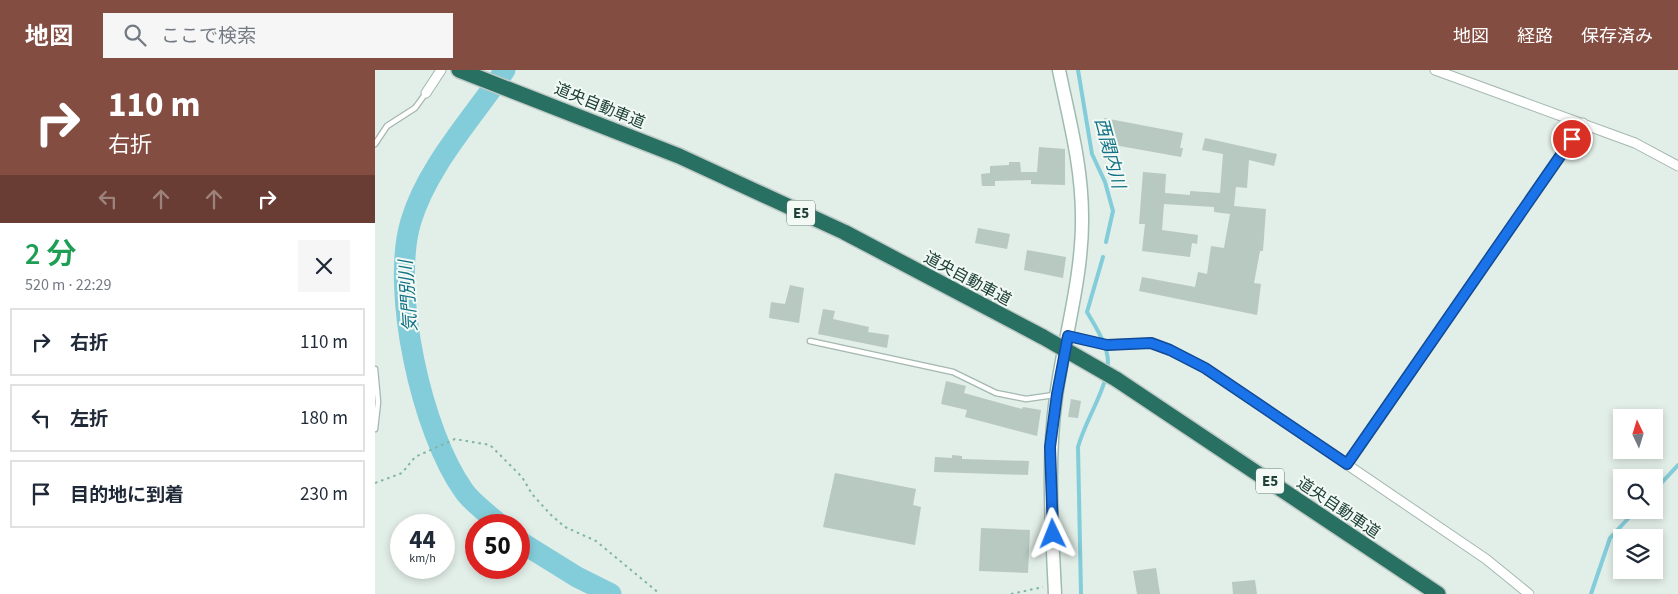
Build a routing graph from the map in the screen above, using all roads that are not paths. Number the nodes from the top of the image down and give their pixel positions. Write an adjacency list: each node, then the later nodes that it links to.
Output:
1 (441, 70): 5 (street)
2 (459, 70): 16 (highway, 道央自動車道 / E5, bridge)
3 (1059, 70): 9 (main road)
4 (1435, 70): 6 (street)
5 (426, 93): 7 (lane)
6 (1583, 123): 8 (street); 14 (street)
7 (375, 144)
8 (1678, 166)
9 (1068, 336): 12 (main road); 14 (street)
10 (810, 341): 12 (lane)
11 (375, 369): 13 (lane)
12 (1057, 394): 15 (main road)
13 (375, 429)
14 (1347, 464): 17 (street)
15 (1055, 589)
16 (1432, 591)
17 (1529, 594)

